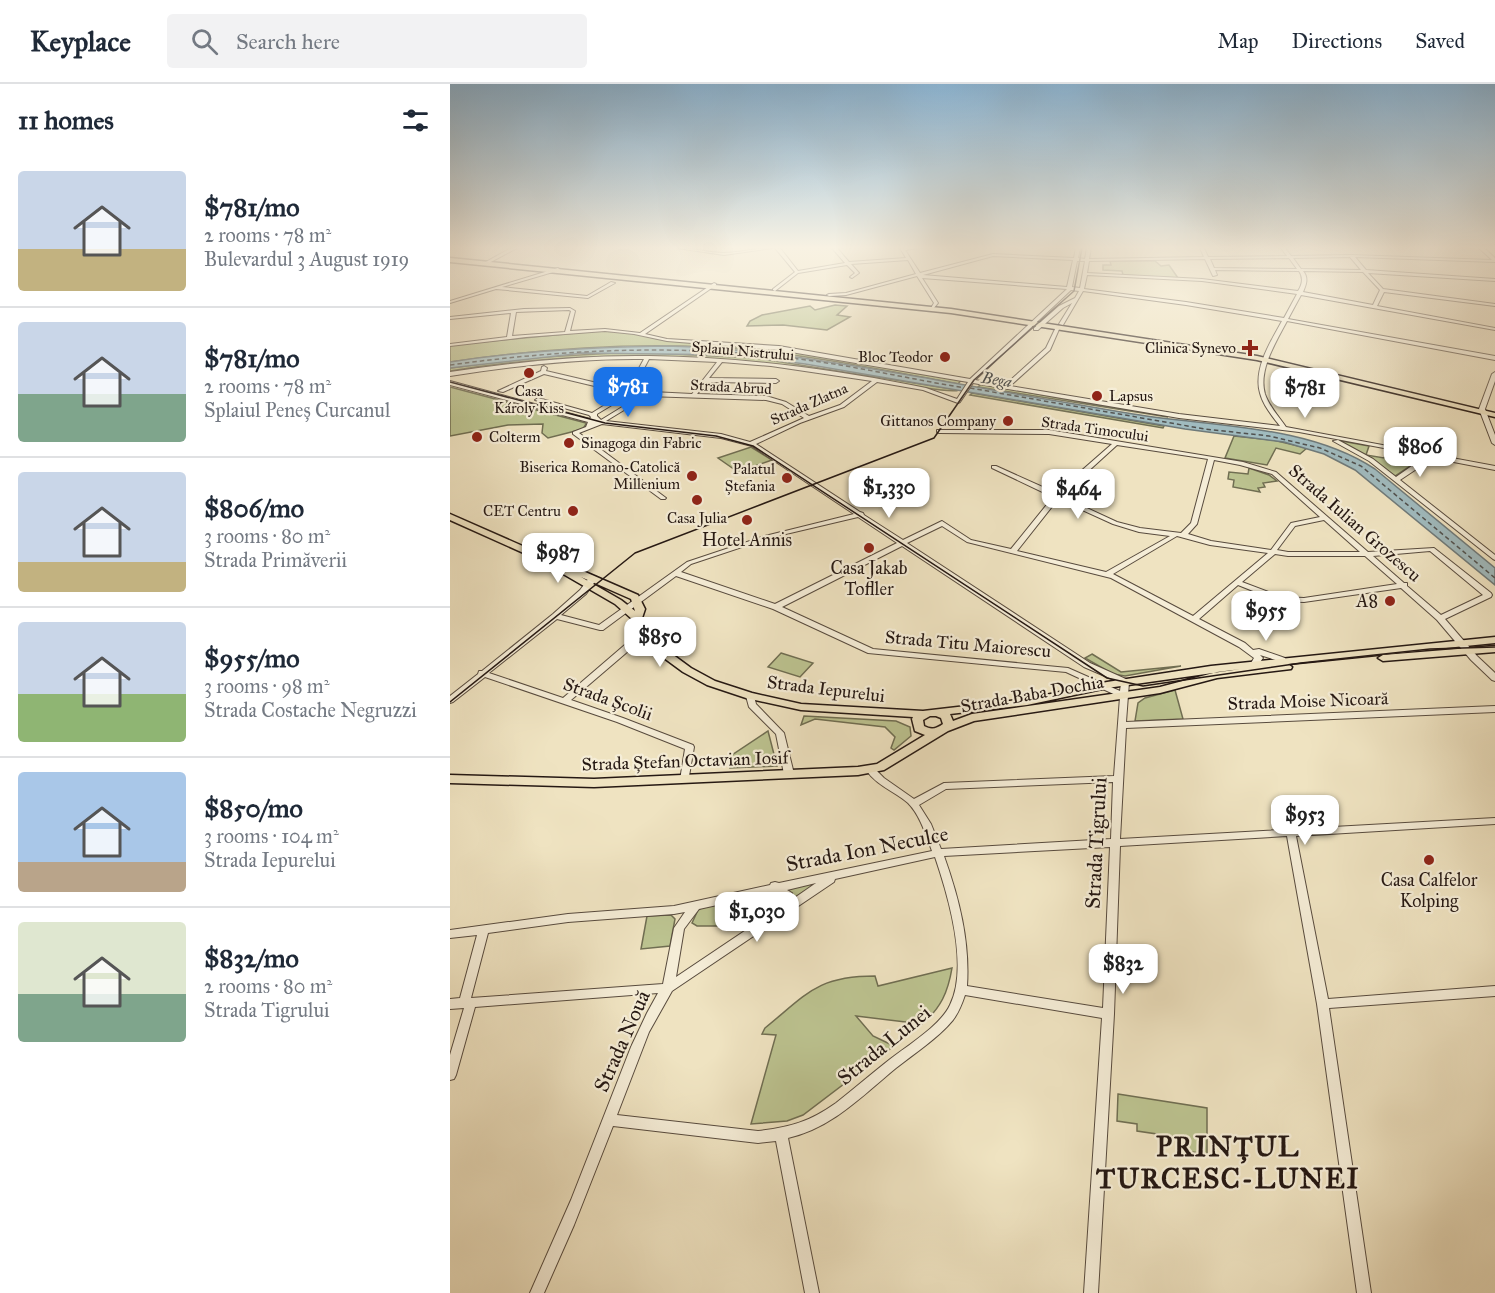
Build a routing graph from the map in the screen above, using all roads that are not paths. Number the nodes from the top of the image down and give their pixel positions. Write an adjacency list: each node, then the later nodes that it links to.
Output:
1 (684, 304): 19 (street)
2 (908, 304): 11 (main road)
3 (912, 304): 11 (main road)
4 (1056, 304): 15 (street)
5 (1066, 304): 15 (street)
6 (1075, 304): 16 (street)
7 (1188, 304): 14 (street)
8 (1295, 304): 14 (street)
9 (1365, 304): 10 (street)
10 (1374, 306): 17 (street)
11 (934, 307): 15 (main road)
12 (514, 311): 13 (street); 18 (street); 20 (street)
13 (450, 318)
14 (1288, 318): 23 (street); 24 (street)
15 (1040, 322): 16 (main road); 33 (street)
16 (1060, 325): 24 (main road); 35 (street)
17 (1495, 329)
18 (567, 332): 19 (street); 20 (street)
19 (642, 334): 33 (street)
20 (509, 337): 21 (street)
21 (450, 345)
22 (648, 357): 25 (street, Splaiul Nistrului); 26 (street, Splaiul Nistrului); 37 (street)
23 (1495, 358)
24 (1268, 359): 40 (main road); 44 (street)
25 (722, 360): 30 (street); 32 (street, Splaiul Nistrului)
26 (546, 362): 27 (street); 28 (street, Splaiul Nistrului)
27 (543, 372): 36 (street); 37 (street, Strada Abrud)
28 (450, 375): 36 (street)
29 (1495, 375): 40 (street)
30 (705, 380): 31 (street); 39 (street)
31 (776, 381)
32 (875, 381): 33 (street, Splaiul Nistrului); 42 (street, Strada Zlatna)
33 (972, 381): 35 (street)
34 (450, 383): 43 (street)
35 (1007, 386): 44 (street)
36 (501, 391): 43 (street)
37 (628, 393): 38 (street, Strada Abrud); 43 (street)
38 (645, 395): 39 (street, Strada Abrud); 43 (street)
39 (693, 396): 42 (street, Strada Abrud)
40 (1484, 413): 41 (main road); 48 (street)
41 (1495, 415)
42 (808, 418): 49 (street, Strada Zlatna)
43 (593, 422): 46 (street); 49 (street)
44 (1284, 428): 47 (street)
45 (939, 431): 50 (street, Strada Timocului)
46 (575, 433): 56 (street)
47 (1322, 435): 51 (street); 55 (street)
48 (1495, 443)
49 (750, 444): 59 (street)
50 (1115, 444): 52 (street, Strada Timocului); 57 (street)
51 (1431, 456): 53 (street); 55 (street)
52 (1211, 459): 61 (street, Strada Iulian Grozescu); 62 (street)
53 (1495, 465)
54 (994, 467): 57 (street)
55 (1396, 480): 68 (street)
56 (640, 482): 58 (street)
57 (1057, 496): 63 (street); 65 (street)
58 (663, 498)
59 (861, 514): 64 (street); 69 (street)
60 (450, 517): 71 (main road)
61 (1326, 518): 66 (street); 67 (street, Strada Iulian Grozescu)
62 (1183, 535): 63 (street); 66 (street)
63 (1174, 536): 70 (street)
64 (904, 543): 65 (street); 76 (street); 91 (street)
65 (1012, 552): 70 (street)
66 (1272, 553): 67 (street); 72 (street)
67 (1368, 554): 73 (street, Strada Iulian Grozescu); 80 (street)
68 (1495, 558)
69 (676, 573): 75 (street); 76 (street, Strada Titu Maiorescu)
70 (1108, 574): 81 (street)
71 (591, 581): 74 (main road, Strada Iepurelui); 75 (main road); 78 (street)
72 (1239, 583): 73 (street); 81 (street)
73 (1404, 585): 80 (street, Strada Iulian Grozescu)
74 (618, 602): 75 (street); 77 (main road, Strada Iepurelui)
75 (637, 602): 77 (street); 79 (main road, Strada Iepurelui)
76 (776, 607): 92 (street, Strada Titu Maiorescu)
77 (626, 610): 78 (street); 79 (main road, Strada Iepurelui)
78 (556, 616): 89 (street)
79 (637, 618): 82 (main road, Strada Iepurelui)
80 (1440, 618): 85 (street, Strada Iulian Grozescu)
81 (1194, 619): 84 (street)
82 (645, 633): 93 (main road, Strada Iepurelui); 96 (street)
83 (1495, 640): 85 (main road)
84 (1242, 645): 87 (street); 88 (street)
85 (1466, 646): 86 (main road); 87 (main road, Strada Baba Dochia); 90 (street); 94 (main road, Strada Baba Dochia)
86 (1495, 649)
87 (1282, 660): 88 (main road, Strada Baba Dochia)
88 (1255, 663): 91 (main road, Strada Baba Dochia)
89 (482, 674): 95 (street); 96 (street, Strada Școlii)
90 (1495, 678)
91 (1125, 682): 92 (main road, Strada Baba Dochia); 94 (street, Strada Tigrului)
92 (1107, 685): 94 (street, Strada Titu Maiorescu); 98 (main road, Strada Baba Dochia)
93 (750, 696): 99 (main road, Strada Iepurelui); 106 (street)
94 (1125, 696): 101 (street, Strada Tigrului); 103 (main road, Strada Baba Dochia)
95 (450, 700)
96 (565, 701): 109 (street, Strada Școlii)
97 (1495, 709): 101 (street, Strada Moise Nicoară)
98 (939, 712): 100 (main road); 103 (main road)
99 (897, 714): 100 (main road, Strada Iepurelui); 102 (main road, Strada Iepurelui)
100 (923, 714): 102 (main road)
101 (1122, 725): 108 (street, Strada Tigrului)
102 (918, 727): 103 (main road); 104 (main road)
103 (942, 730): 104 (main road, Strada Ștefan Octavian Iosif)
104 (916, 745): 105 (main road, Strada Ștefan Octavian Iosif)
105 (871, 770): 106 (main road, Strada Ștefan Octavian Iosif); 110 (street)
106 (789, 774): 109 (main road, Strada Ștefan Octavian Iosif)
107 (450, 779): 109 (main road, Strada Ștefan Octavian Iosif)
108 (1118, 779): 110 (street); 113 (street, Strada Tigrului)
109 (685, 780)
110 (913, 804): 114 (street)
111 (1495, 821): 112 (street, Strada Ion Neculce)
112 (1291, 833): 113 (street, Strada Ion Neculce); 128 (street)
113 (1114, 843): 114 (street, Strada Ion Neculce); 129 (street, Strada Tigrului)
114 (938, 853): 115 (street, Strada Ion Neculce); 124 (street)
115 (832, 878): 116 (street, Strada Ion Neculce); 118 (street, Strada Nouă)
116 (775, 886): 117 (street, Strada Ion Neculce); 118 (street)
117 (697, 904): 119 (street, Strada Ion Neculce); 120 (street)
118 (787, 906): 123 (street, Strada Nouă)
119 (674, 910): 120 (street); 121 (street, Strada Ion Neculce)
120 (682, 922): 123 (street)
121 (484, 930): 122 (street, Strada Ion Neculce); 126 (street)
122 (450, 934)
123 (668, 988): 126 (street); 131 (street, Strada Nouă)
124 (963, 990): 129 (street); 132 (street, Strada Lunei)
125 (1495, 991): 128 (street)
126 (467, 1003): 127 (street); 130 (street)
127 (450, 1004)
128 (1323, 1004): 136 (street)
129 (1108, 1014): 135 (street, Strada Tigrului)
130 (450, 1075)
131 (609, 1120): 132 (street, Strada Lunei); 133 (street, Strada Nouă)
132 (781, 1135): 134 (street)
133 (537, 1293)
134 (812, 1293)
135 (1091, 1293)
136 (1364, 1293)

